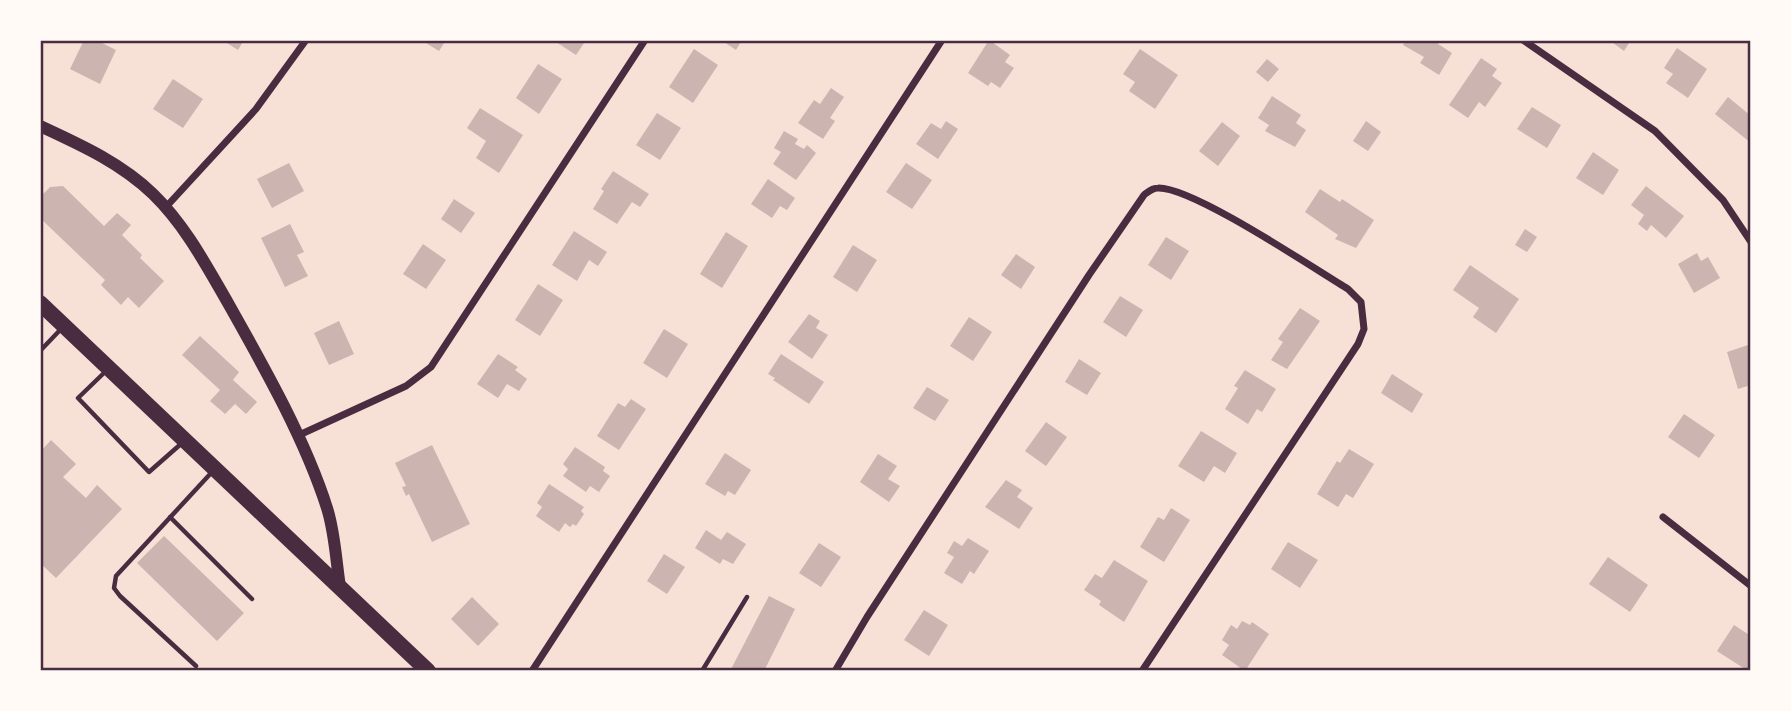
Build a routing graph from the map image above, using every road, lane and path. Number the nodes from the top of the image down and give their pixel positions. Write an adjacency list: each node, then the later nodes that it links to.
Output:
1 (306, 40): 6 (street)
2 (645, 40): 12 (street)
3 (942, 40): 23 (street)
4 (1523, 40): 7 (street)
5 (40, 127): 6 (street)
6 (166, 207): 12 (street)
7 (1751, 242)
8 (40, 303): 9 (main road)
9 (64, 326): 10 (lane); 11 (main road)
10 (40, 351)
11 (109, 368): 13 (main road); 13 (lane)
12 (297, 436): 18 (street)
13 (185, 440): 14 (main road)
14 (215, 469): 15 (lane); 18 (main road)
15 (170, 517): 20 (lane); 21 (lane)
16 (1663, 517): 17 (street)
17 (1751, 586)
18 (340, 587): 22 (main road)
19 (747, 597): 24 (lane)
20 (252, 599)
21 (196, 666)
22 (428, 671)
23 (531, 671)
24 (702, 671)
25 (835, 671): 26 (street)
26 (1142, 671)

